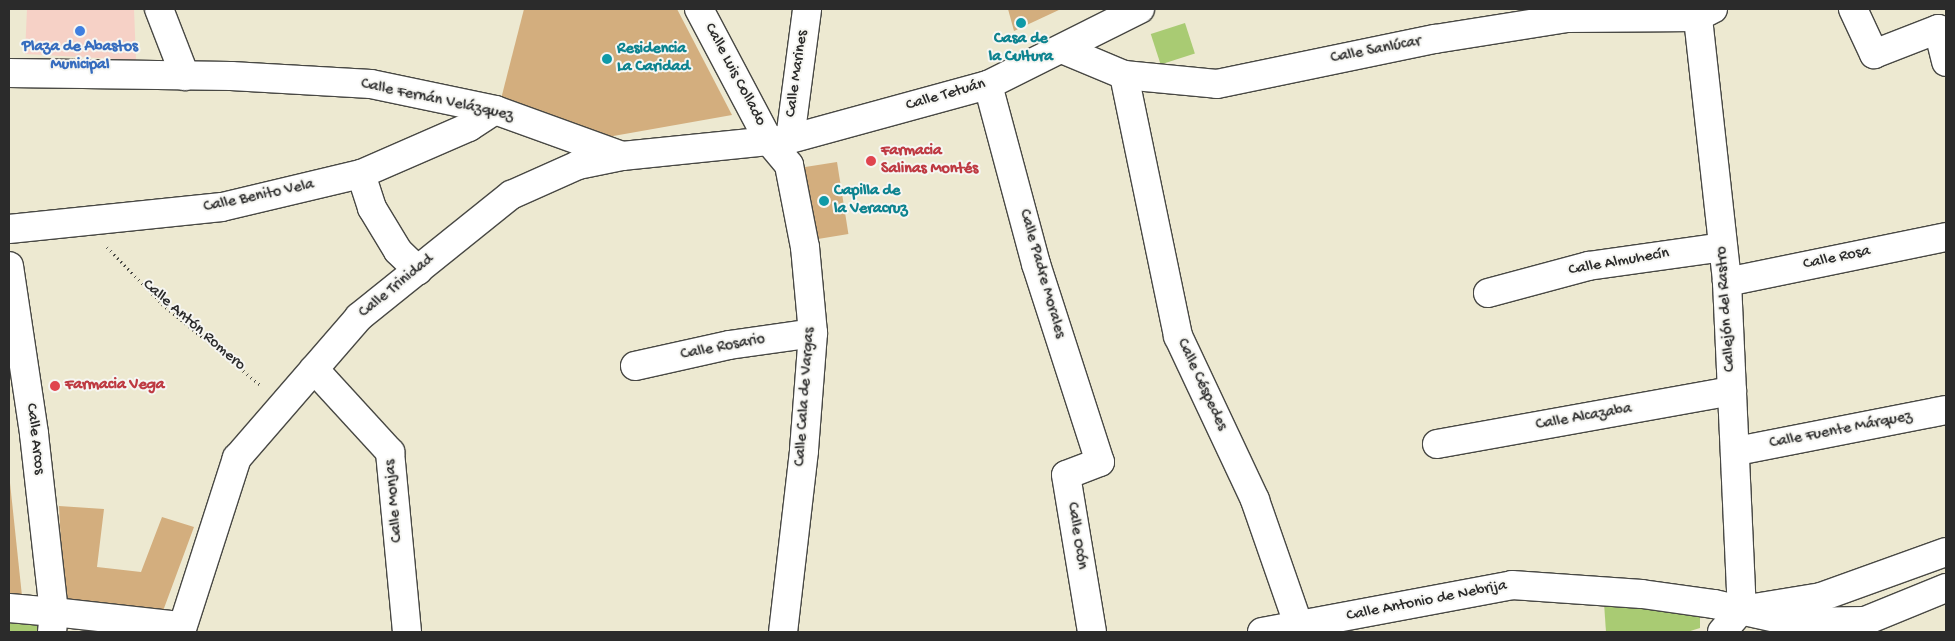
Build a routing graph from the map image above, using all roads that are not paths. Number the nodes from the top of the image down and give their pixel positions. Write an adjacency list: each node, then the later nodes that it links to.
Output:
1 (159, 9): 11 (street)
2 (699, 9): 14 (street, Calle Luis Collado)
3 (807, 9): 14 (street, Calle Marines)
4 (1140, 9): 7 (street, Calle Tetuán)
5 (1853, 9): 8 (street)
6 (1702, 11): 10 (street, Calle Sanlúcar); 19 (street, Callejón del Rastro)
7 (1062, 49): 10 (street, Calle Sanlúcar); 12 (street, Calle Tetuán)
8 (1946, 62)
9 (9, 73): 11 (street, Calle Fernán Velázquez)
10 (1124, 75): 38 (street, Calle Céspedes)
11 (185, 76): 13 (street, Calle Fernán Velázquez)
12 (988, 85): 14 (street, Calle Tetuán); 31 (street, Calle Padre Morales)
13 (495, 110): 15 (street, Calle Fernán Velázquez); 16 (street, Calle Benito Vela)
14 (779, 140): 15 (street, Calle Trinidad); 24 (street, Calle Cala de Vargas)
15 (622, 156): 21 (street, Calle Trinidad)
16 (361, 174): 17 (street, Calle Benito Vela); 21 (street)
17 (9, 229)
18 (1946, 237): 22 (street, Calle Rosa)
19 (1723, 247): 22 (street, Callejón del Rastro); 23 (street, Calle Almuhecín)
20 (9, 266): 36 (street, Calle Arcos)
21 (418, 270): 26 (street, Calle Trinidad)
22 (1727, 282): 27 (street, Callejón del Rastro)
23 (1488, 293)
24 (813, 333): 25 (street, Calle Rosario); 41 (street, Calle Cala de Vargas)
25 (635, 366)
26 (314, 369): 39 (street, Calle Trinidad); 40 (street, Calle Monjas)
27 (1732, 391): 29 (street, Calle Alcazaba); 30 (street, Callejón del Rastro)
28 (1946, 410): 30 (street, Calle Fuente Márquez)
29 (1437, 444)
30 (1737, 451): 35 (street, Callejón del Rastro)
31 (1100, 462): 42 (street, Calle Ocón)
32 (1946, 552): 35 (street)
33 (1946, 588): 35 (street)
34 (9, 608): 36 (street)
35 (1742, 609): 37 (street, Calle Antonio de Nebrija); 44 (street)
36 (53, 622): 39 (street)
37 (1342, 625): 38 (street, Calle Antonio de Nebrija)
38 (1299, 626): 43 (street, Calle Antonio de Nebrija)
39 (181, 629)
40 (407, 632)
41 (783, 632)
42 (1092, 632)
43 (1262, 632)
44 (1722, 632)

